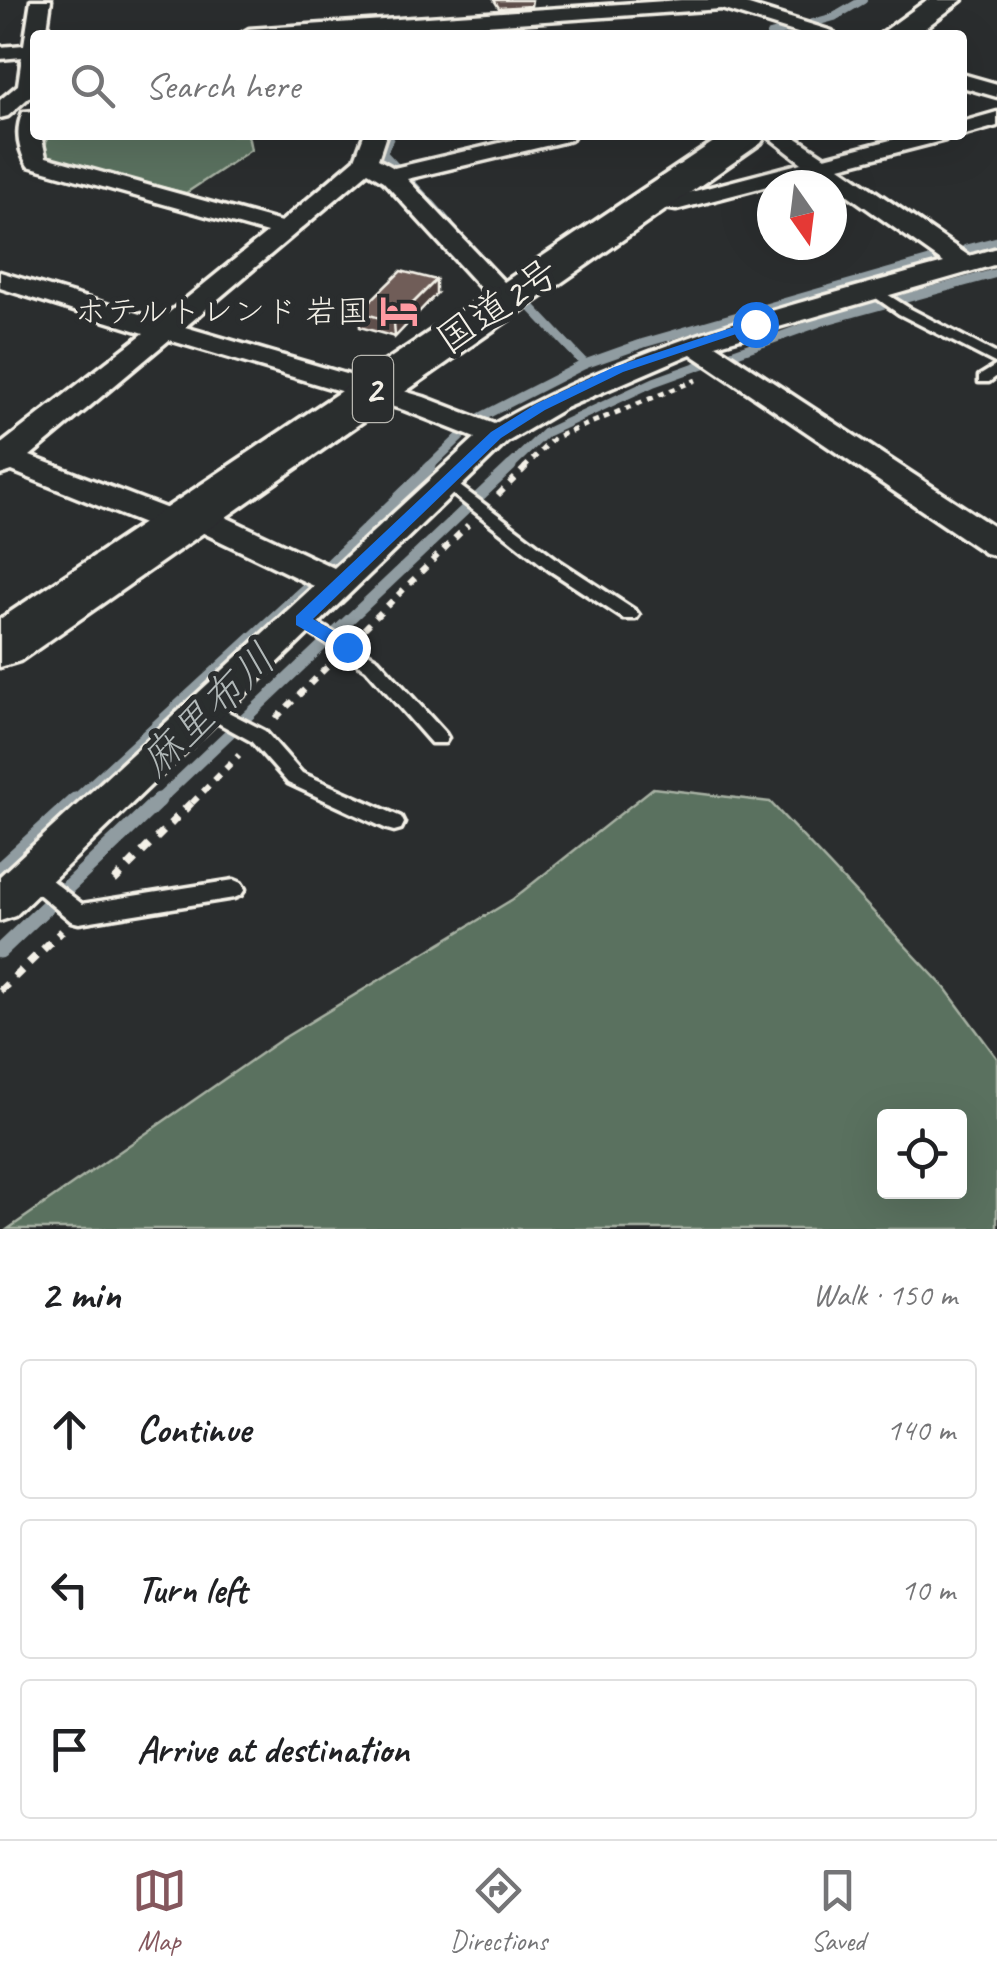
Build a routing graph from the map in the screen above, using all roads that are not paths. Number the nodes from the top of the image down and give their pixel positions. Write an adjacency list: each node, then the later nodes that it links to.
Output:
1 (41, 0): 6 (street)
2 (370, 0): 7 (street)
3 (947, 0): 10 (highway)
4 (717, 1): 5 (street); 9 (street)
5 (638, 8): 7 (street); 8 (street)
6 (37, 30)
7 (378, 30)
8 (651, 30)
9 (804, 30)
10 (902, 30)
11 (30, 50): 12 (street)
12 (0, 52)
13 (30, 75): 16 (street)
14 (967, 82): 15 (street)
15 (997, 91)
16 (0, 114): 17 (street)
17 (30, 117)
18 (997, 120): 19 (street)
19 (967, 127)
20 (30, 134): 30 (street)
21 (374, 140): 26 (street)
22 (542, 140): 28 (street)
23 (741, 140): 29 (highway, 国道2号 / 2)
24 (784, 140): 27 (street)
25 (918, 140): 27 (street)
26 (366, 161): 28 (street); 30 (street)
27 (821, 165): 29 (street); 32 (street)
28 (391, 176): 35 (street)
29 (652, 200): 35 (highway, 国道2号 / 2)
30 (288, 231): 36 (street)
31 (997, 256): 32 (street)
32 (965, 265): 34 (street)
33 (0, 280): 36 (street)
34 (877, 293): 37 (street); 38 (lane)
35 (513, 295): 39 (highway, 国道2号 / 2)
36 (168, 330): 39 (street); 41 (street)
37 (694, 343): 40 (street); 44 (street)
38 (997, 360)
39 (368, 392): 40 (street); 43 (highway, 国道2号 / 2)
40 (496, 435): 42 (street)
41 (3, 459): 43 (street)
42 (452, 485): 45 (street); 46 (lane)
43 (185, 520): 45 (street); 48 (highway, 国道2号 / 2)
44 (997, 545)
45 (338, 584): 47 (street)
46 (630, 616)
47 (307, 624): 49 (street); 50 (lane)
48 (0, 647)
49 (215, 713): 51 (lane); 52 (street)
50 (438, 738)
51 (394, 823)
52 (25, 888): 53 (lane)
53 (234, 890)

